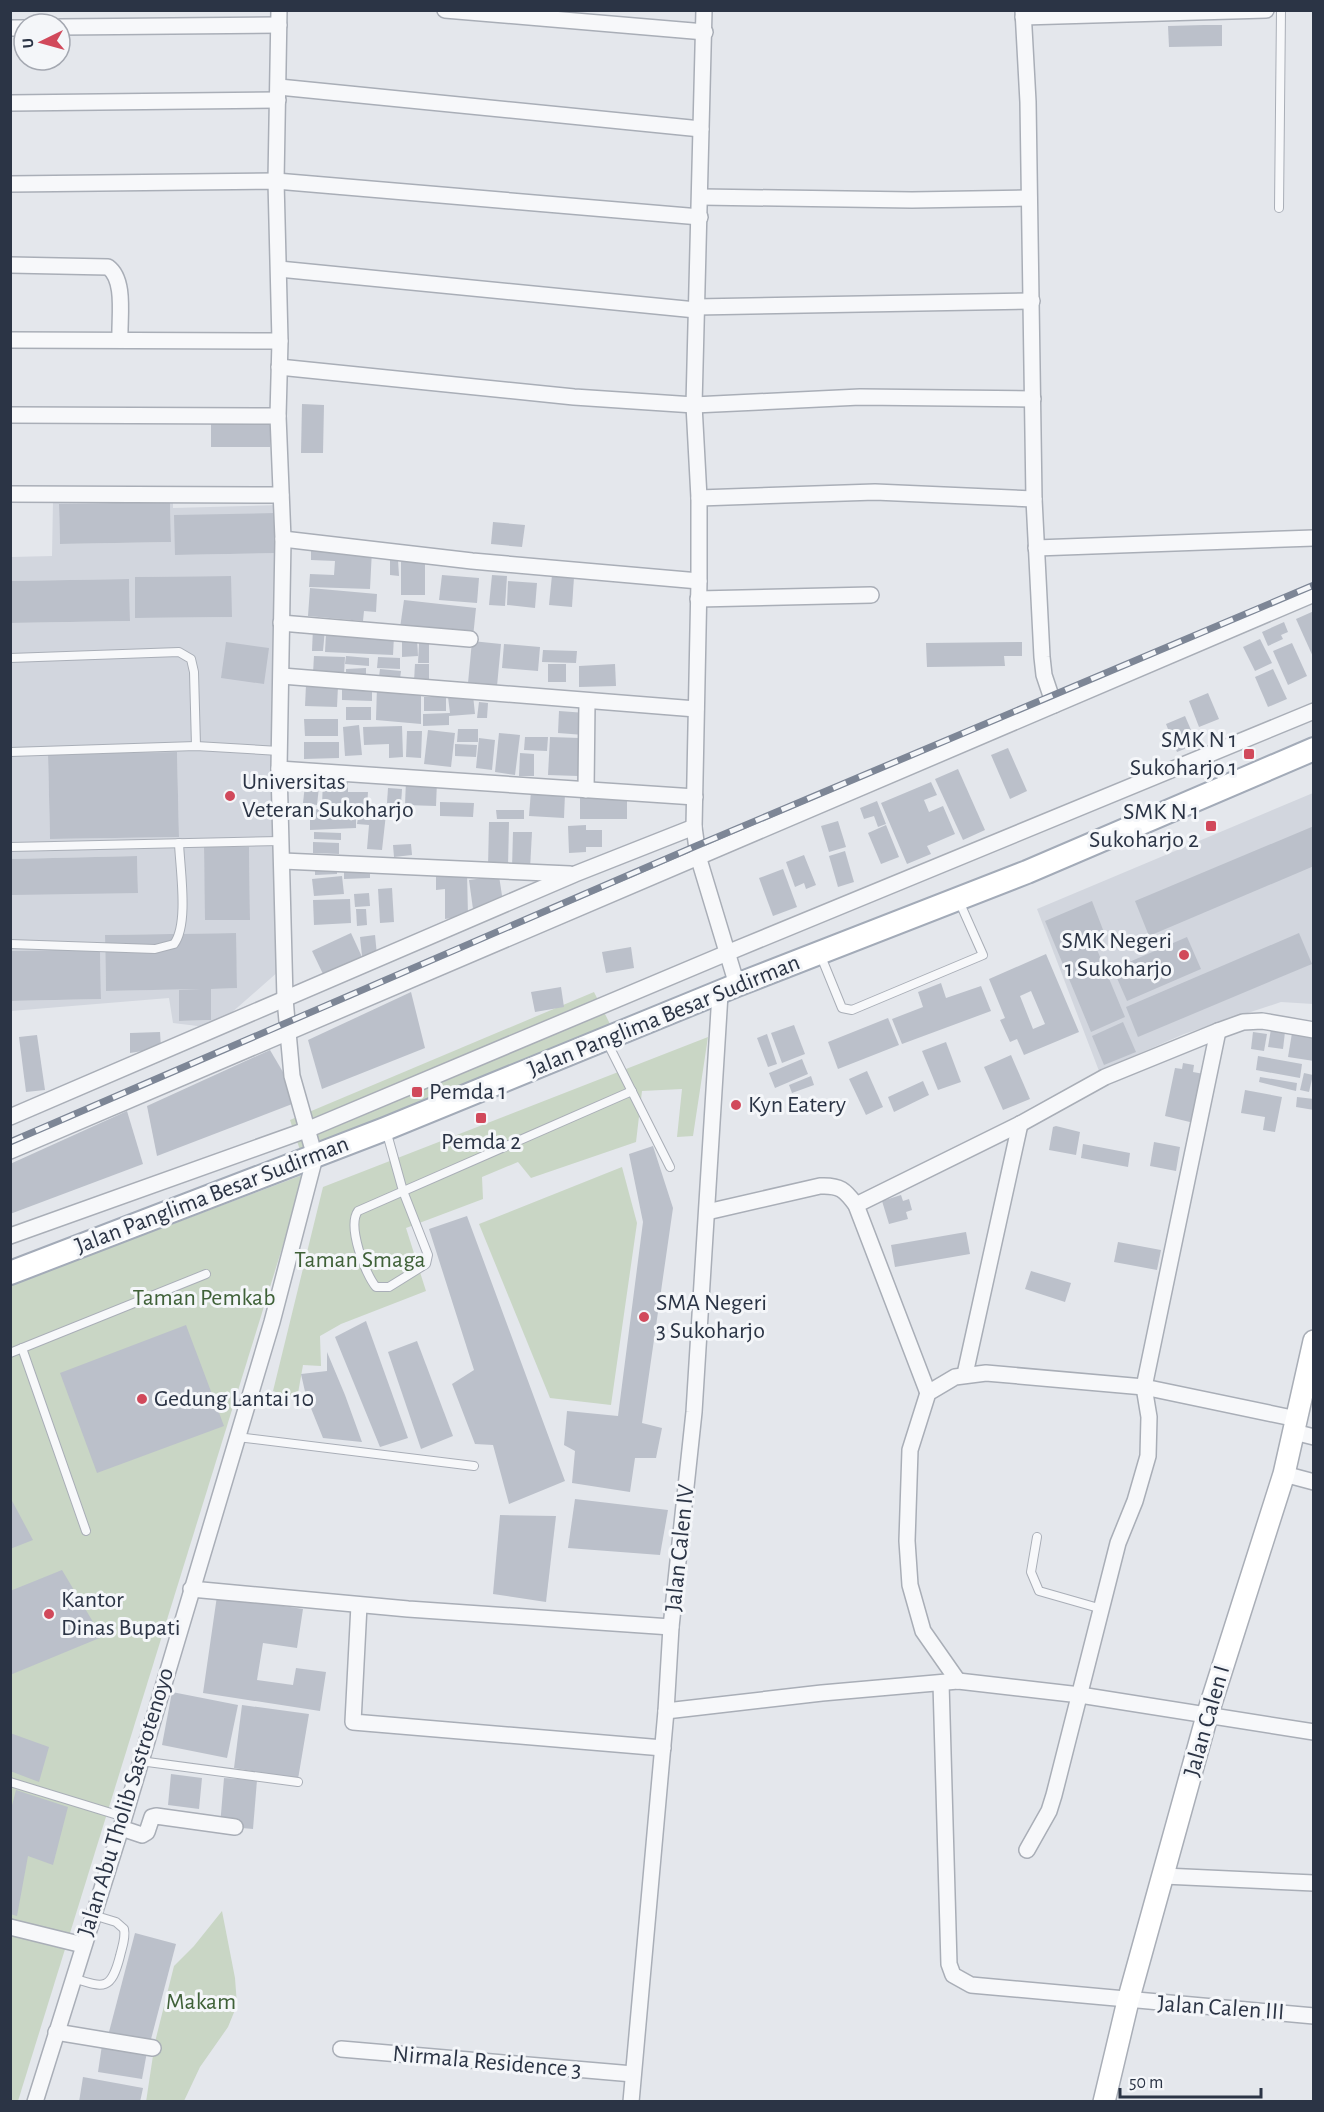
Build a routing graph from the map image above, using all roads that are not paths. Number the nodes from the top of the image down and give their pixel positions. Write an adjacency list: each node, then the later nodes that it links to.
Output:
1 (445, 10): 9 (street)
2 (704, 10): 9 (street)
3 (1266, 10): 5 (street)
4 (1281, 10): 17 (lane)
5 (1211, 11): 6 (street)
6 (1023, 14): 16 (street)
7 (279, 18): 8 (street); 10 (street)
8 (72, 27)
9 (705, 32): 12 (street)
10 (279, 94): 11 (street); 12 (street); 13 (street)
11 (10, 103)
12 (701, 129): 15 (street)
13 (276, 181): 14 (street); 18 (street); 20 (street)
14 (10, 184)
15 (701, 197): 16 (street); 18 (street)
16 (1029, 198): 21 (street)
17 (1279, 208)
18 (700, 217): 22 (street)
19 (10, 265): 24 (street)
20 (279, 269): 22 (street); 25 (street)
21 (1032, 301): 22 (street); 27 (street)
22 (696, 308): 28 (street)
23 (10, 340): 24 (street)
24 (120, 340): 25 (street)
25 (280, 341): 26 (street)
26 (279, 367): 28 (street); 30 (street)
27 (1033, 399): 28 (street); 34 (street)
28 (694, 405): 33 (street)
29 (10, 415): 30 (street)
30 (278, 416): 32 (street)
31 (10, 494): 32 (street)
32 (281, 495): 36 (street)
33 (699, 498): 34 (street); 38 (street)
34 (1034, 499): 37 (street)
35 (1314, 538): 37 (street)
36 (283, 539): 38 (street); 42 (street)
37 (1036, 548): 47 (street)
38 (699, 581): 41 (street)
39 (1314, 594): 47 (street)
40 (871, 595): 41 (street)
41 (698, 599): 48 (street)
42 (282, 623): 43 (street); 45 (street)
43 (470, 639)
44 (10, 658): 50 (lane)
45 (282, 676): 46 (street); 52 (street)
46 (586, 702): 48 (street); 55 (street)
47 (1054, 705): 61 (street)
48 (696, 709): 56 (street)
49 (1314, 711): 66 (street)
50 (195, 746): 52 (lane); 53 (lane)
51 (1314, 749): 64 (main road, Jalan Panglima Besar Sudirman)
52 (279, 751): 54 (street)
53 (10, 752)
54 (279, 769): 55 (street); 58 (street)
55 (586, 790): 56 (street)
56 (695, 797): 57 (street)
57 (694, 827): 61 (street); 63 (street)
58 (281, 841): 59 (lane); 62 (street)
59 (179, 843): 60 (lane); 65 (lane)
60 (10, 847)
61 (698, 856): 66 (street); 72 (street)
62 (283, 861): 63 (street); 69 (street)
63 (575, 874): 69 (street)
64 (958, 899): 67 (main road, Jalan Panglima Besar Sudirman); 67 (lane)
65 (10, 944)
66 (727, 953): 68 (street); 78 (street)
67 (819, 953): 68 (main road, Jalan Panglima Besar Sudirman)
68 (728, 989): 73 (main road, Jalan Panglima Besar Sudirman); 84 (street, Jalan Calen IV)
69 (285, 999): 72 (street); 75 (street)
70 (1314, 1030): 71 (street)
71 (1218, 1031): 76 (street); 92 (street)
72 (287, 1034): 78 (street); 79 (street)
73 (606, 1040): 74 (lane); 77 (main road, Jalan Panglima Besar Sudirman)
74 (632, 1091): 81 (lane); 82 (lane)
75 (10, 1117)
76 (1020, 1124): 83 (street); 91 (street)
77 (386, 1129): 80 (main road, Jalan Panglima Besar Sudirman); 82 (lane)
78 (309, 1130): 80 (street); 85 (street)
79 (10, 1151)
80 (315, 1156): 86 (main road, Jalan Panglima Besar Sudirman); 95 (street, Jalan Abu Tholib Sastrotenoyo)
81 (670, 1167)
82 (403, 1191): 82 (lane)
83 (856, 1205): 84 (street); 93 (street)
84 (707, 1212): 104 (street, Jalan Calen IV)
85 (10, 1236)
86 (10, 1273)
87 (206, 1274): 89 (lane)
88 (1314, 1341): 94 (street, Jalan Calen I)
89 (22, 1348): 90 (lane); 99 (lane)
90 (10, 1353)
91 (965, 1374): 92 (street); 93 (street)
92 (1144, 1387): 94 (street); 103 (street)
93 (928, 1393): 105 (street)
94 (1302, 1429): 97 (street, Jalan Calen I)
95 (236, 1436): 96 (lane); 101 (street, Jalan Abu Tholib Sastrotenoyo)
96 (474, 1466)
97 (1284, 1474): 98 (street); 109 (street, Jalan Calen I)
98 (1314, 1482)
99 (86, 1531)
100 (1036, 1537): 103 (lane)
101 (191, 1589): 102 (street); 112 (street, Jalan Abu Tholib Sastrotenoyo)
102 (359, 1605): 104 (street); 111 (street)
103 (1102, 1609): 107 (street)
104 (671, 1628): 108 (street, Jalan Calen IV)
105 (958, 1681): 106 (street); 107 (street)
106 (941, 1683): 108 (street); 124 (street, Jalan Calen III)
107 (1080, 1695): 109 (street); 117 (street)
108 (666, 1711): 111 (street, Jalan Calen IV)
109 (1207, 1716): 110 (street); 118 (street, Jalan Calen I)
110 (1314, 1732)
111 (663, 1748): 129 (street, Jalan Calen IV)
112 (139, 1761): 114 (lane); 115 (street, Jalan Abu Tholib Sastrotenoyo)
113 (10, 1782): 115 (lane)
114 (298, 1782)
115 (122, 1822): 116 (street); 120 (street, Jalan Abu Tholib Sastrotenoyo)
116 (235, 1827)
117 (1027, 1850)
118 (1164, 1876): 119 (street); 124 (street, Jalan Calen I)
119 (1314, 1883)
120 (93, 1915): 122 (street, Jalan Abu Tholib Sastrotenoyo); 123 (lane)
121 (10, 1927): 122 (street)
122 (83, 1945): 123 (street, Jalan Abu Tholib Sastrotenoyo)
123 (73, 1978): 126 (street, Jalan Abu Tholib Sastrotenoyo)
124 (1128, 2001): 125 (street, Jalan Calen III); 132 (street, Jalan Calen I)
125 (1314, 2016)
126 (56, 2032): 127 (street); 130 (street, Jalan Abu Tholib Sastrotenoyo)
127 (153, 2048)
128 (341, 2049): 129 (street, Nirmala Residence 3)
129 (633, 2074): 131 (street, Jalan Calen IV)
130 (35, 2102)
131 (631, 2102)
132 (1104, 2102)

